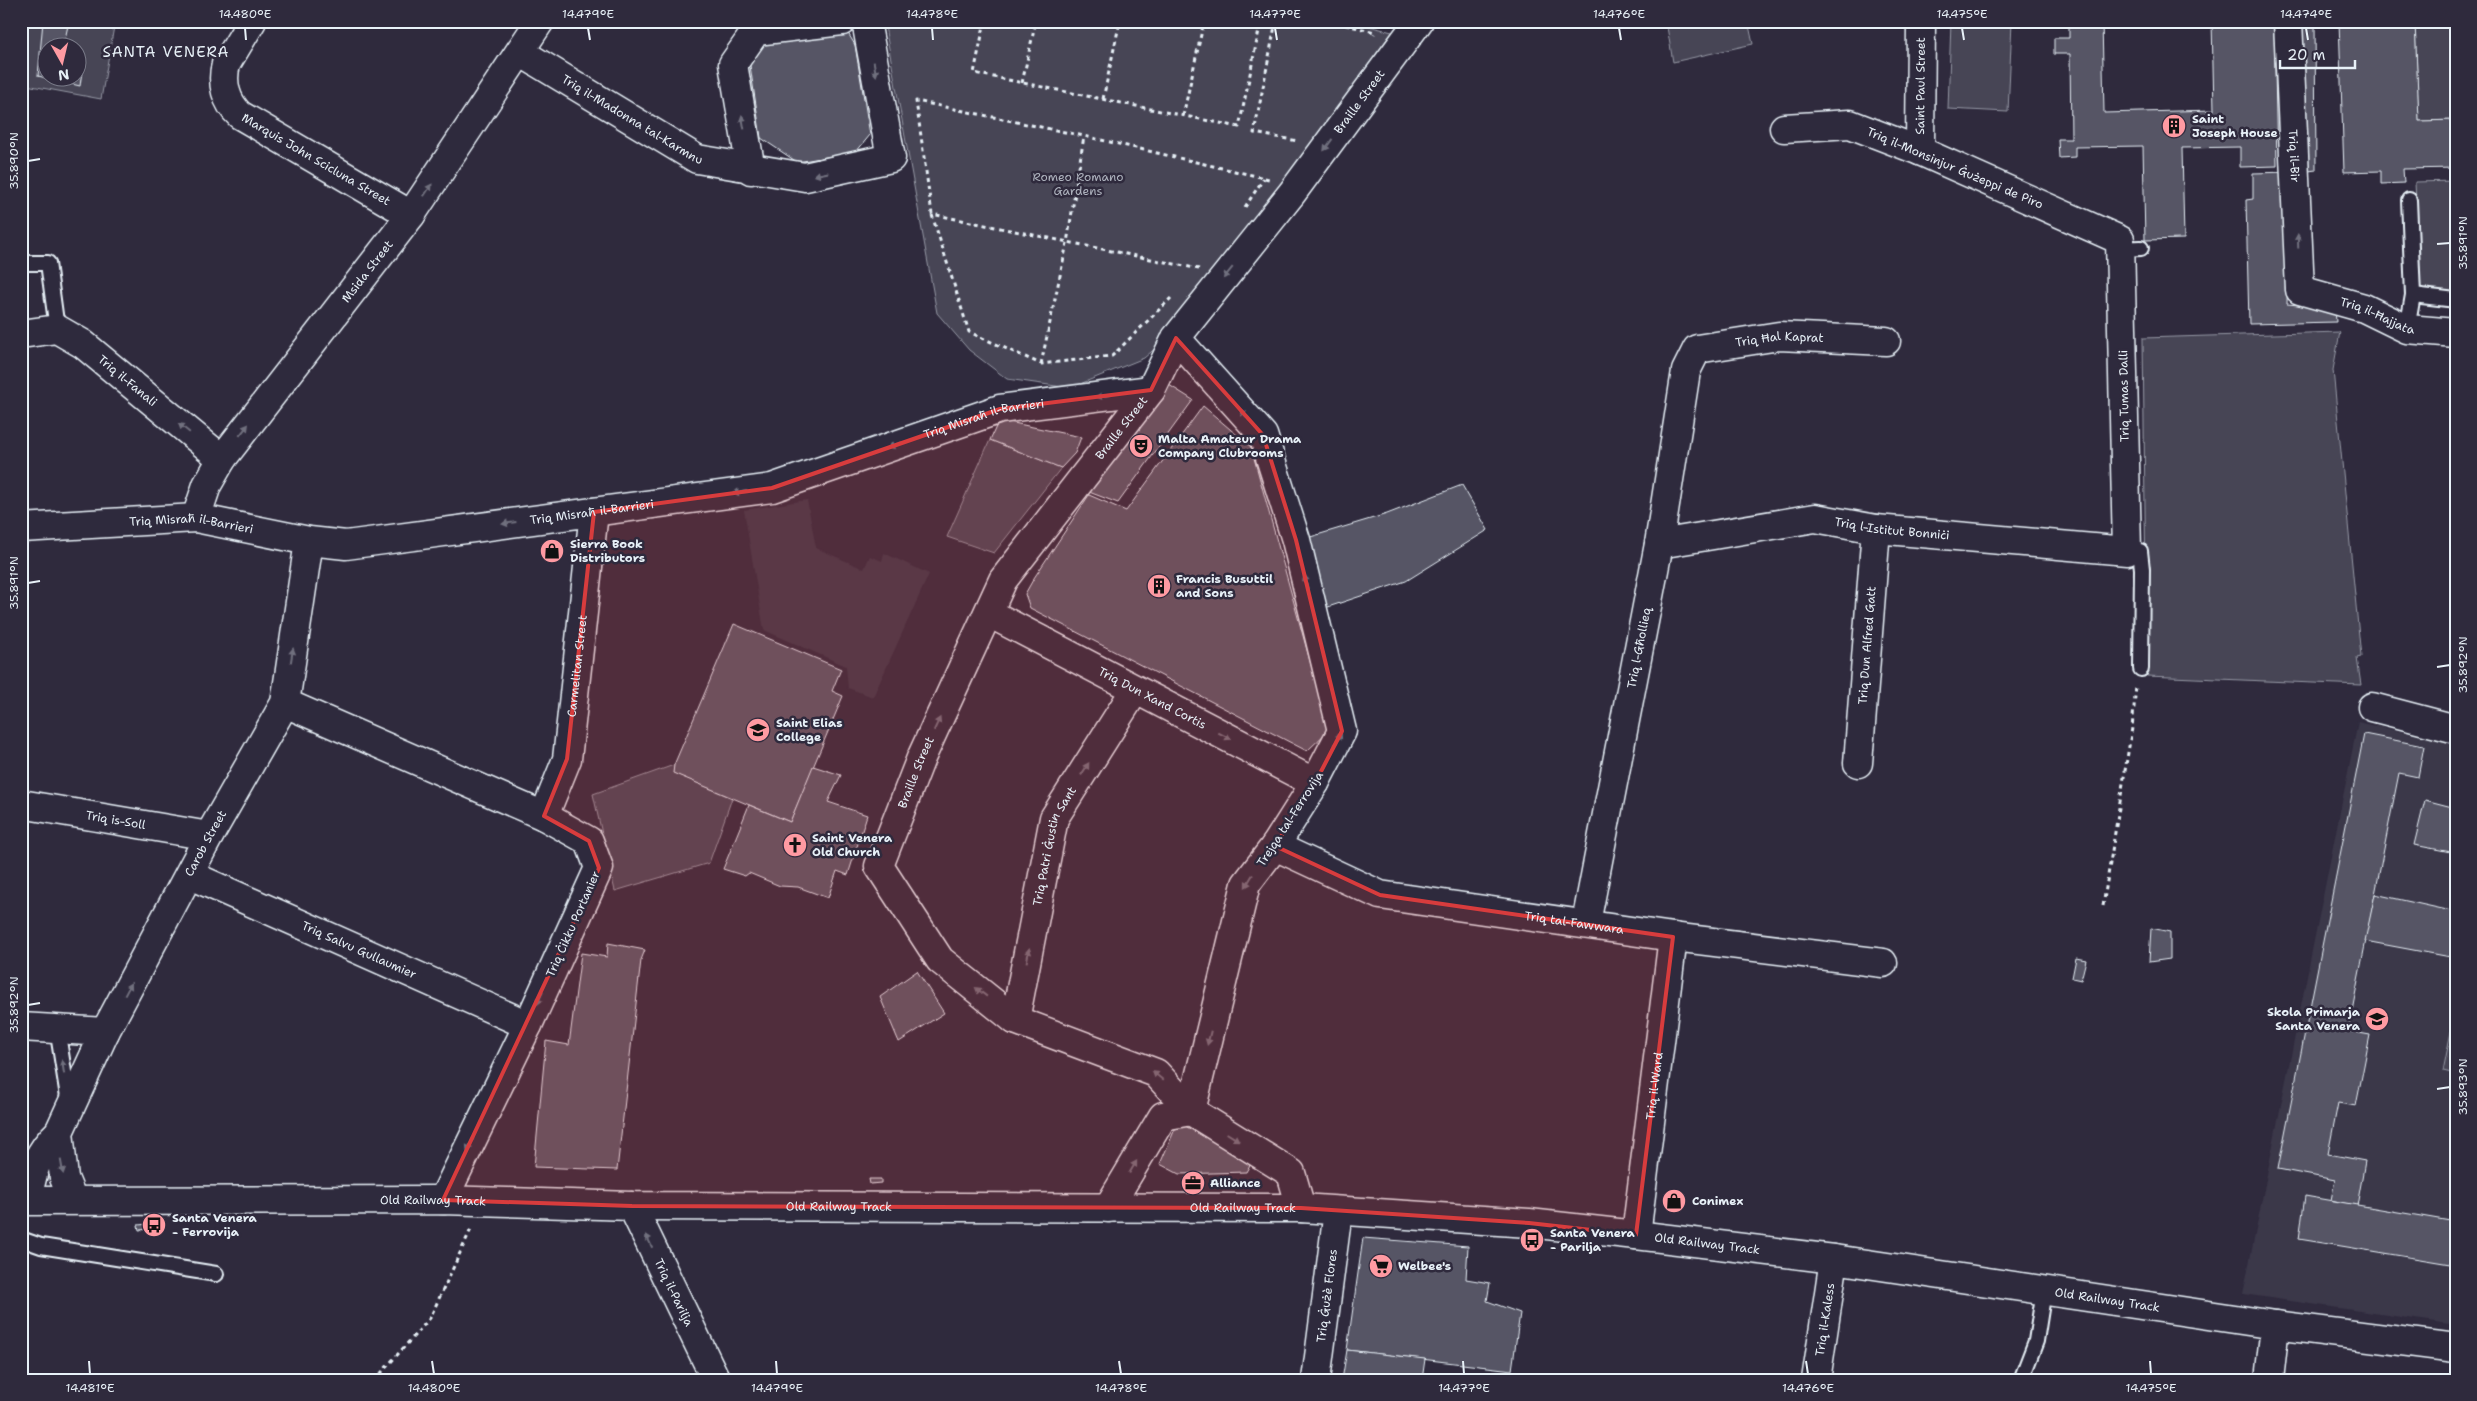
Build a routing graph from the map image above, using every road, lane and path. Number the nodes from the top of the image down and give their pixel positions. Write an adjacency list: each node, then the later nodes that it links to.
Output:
1 (252, 21): 28 (street, Marquis John Scicluna Street)
2 (540, 21): 16 (street, Msida Street)
3 (842, 21): 24 (street, one-way to 3)
4 (866, 21): 24 (street, Triq il-Madonna tal-Karmnu, one-way to 24)
5 (985, 21): 17 (path)
6 (1036, 21): 17 (path)
7 (1120, 21): 18 (path)
8 (1204, 21): 19 (path)
9 (1261, 21): 19 (path)
10 (1276, 21): 22 (path)
11 (1330, 21): 15 (path)
12 (1419, 21): 41 (street, Braille Street, one-way to 41)
13 (1921, 21): 23 (street, Saint Paul Street)
14 (2288, 21): 33 (street, Triq il-Bir, one-way to 14)
15 (1370, 40)
16 (520, 52): 24 (street, Triq il-Madonna tal-Karmnu); 28 (street, Msida Street, one-way to 16)
17 (1022, 83): 18 (path)
18 (1103, 99): 19 (path)
19 (1183, 116)
20 (1784, 128): 23 (street, Triq il-Monsinjur Ġużeppi de Piro)
21 (1084, 136): 26 (path); 27 (path); 29 (path)
22 (1302, 142)
23 (1920, 151): 30 (street, Triq il-Monsinjur Ġużeppi de Piro)
24 (751, 170)
25 (2409, 200): 35 (lane)
26 (1243, 209)
27 (932, 214): 29 (path); 43 (path)
28 (411, 215): 46 (street, Msida Street, one-way to 28)
29 (1067, 243): 32 (path); 43 (path)
30 (2127, 246): 53 (street, Triq Tumas Dalli)
31 (21, 263): 37 (lane)
32 (1194, 276)
33 (2300, 290): 38 (street, Triq il-Ħajjata)
34 (1173, 296): 43 (path)
35 (2413, 296): 36 (lane); 38 (lane)
36 (2456, 300)
37 (57, 329): 40 (street); 46 (street, Triq il-Fanali, one-way to 37)
38 (2407, 329): 39 (street, Triq il-Ħajjata)
39 (2456, 333)
40 (21, 334)
41 (1176, 338): 45 (street, Braille Street); 61 (street, Trejqa tal-Ferrovija, one-way to 41)
42 (1886, 341): 44 (street, Triq Ħal Kaprat)
43 (1040, 364)
44 (1686, 371): 52 (street, Triq l-Għollieq)
45 (1151, 390): 47 (street, Triq Misraħ il-Barrieri, one-way to 47); 54 (street, Braille Street)
46 (222, 459): 48 (street, Msida Street)
47 (594, 512): 51 (street, Triq Misraħ il-Barrieri, one-way to 51); 63 (street, Carmelitan Street)
48 (196, 518): 49 (street, Triq Misraħ il-Barrieri); 51 (street, Triq Misraħ il-Barrieri)
49 (21, 528)
50 (1876, 529): 52 (street, Triq l-Istitut Bonniċi); 53 (street, Triq l-Istitut Bonniċi); 60 (street, Triq Dun Alfred Gatt)
51 (309, 541): 57 (street, Carob Street, one-way to 51)
52 (1659, 544): 68 (street, Triq l-Għollieq)
53 (2127, 551): 55 (lane)
54 (989, 613): 56 (street, Triq Dun Xand Cortis); 71 (street, Braille Street, one-way to 54)
55 (2141, 669): 67 (path)
56 (1135, 690): 61 (street, Triq Dun Xand Cortis, one-way to 61); 71 (street, Triq Patri Ġustin Sant, one-way to 56)
57 (285, 703): 63 (street, Triq Ċikku Portanier); 64 (street, Carob Street)
58 (2372, 707): 59 (street)
59 (2456, 729)
60 (1858, 763)
61 (1315, 783): 65 (street, Trejqa tal-Ferrovija)
62 (21, 804): 64 (street, Triq is-Soll)
63 (544, 816): 72 (street, Triq Ċikku Portanier, one-way to 72)
64 (210, 836): 66 (street, Carob Street)
65 (1275, 846): 68 (street, Triq tal-Fawwara); 77 (street, Trejqa tal-Ferrovija, one-way to 77)
66 (190, 875): 72 (street, Triq Salvu Gullaumier); 75 (street, Carob Street, one-way to 66)
67 (2102, 906)
68 (1586, 923): 69 (street, Triq tal-Fawwara)
69 (1673, 937): 70 (street, Triq tal-Fawwara); 87 (street, Triq il-Ward)
70 (1883, 963)
71 (1016, 1020): 77 (street, one-way to 71)
72 (528, 1025): 81 (street, Triq Ċikku Portanier, one-way to 81)
73 (21, 1026): 74 (street)
74 (57, 1028): 75 (street); 76 (lane, one-way to 74)
75 (105, 1032): 76 (street, Carob Street)
76 (69, 1106): 78 (street, Carob Street)
77 (1191, 1111): 84 (street, one-way to 77); 85 (street, one-way to 85)
78 (59, 1132): 79 (street, Carob Street); 80 (street, Carob Street, one-way to 80)
79 (24, 1200): 80 (street, Old Railway Track)
80 (73, 1200): 81 (street, Old Railway Track)
81 (443, 1200): 82 (street, Old Railway Track)
82 (484, 1202): 83 (street, Old Railway Track); 94 (path)
83 (632, 1206): 84 (street, Old Railway Track); 95 (street, Triq il-Parilja, one-way to 83)
84 (1108, 1208): 85 (street, Old Railway Track)
85 (1301, 1208): 86 (street, Old Railway Track)
86 (1338, 1211): 87 (street, Old Railway Track); 96 (street, Triq Ġużè Flores)
87 (1636, 1235): 89 (street, Old Railway Track)
88 (21, 1239): 90 (lane)
89 (1834, 1259): 91 (street, Old Railway Track); 97 (street, Triq il-Kaless)
90 (216, 1274)
91 (2044, 1290): 92 (street, Old Railway Track); 98 (lane)
92 (2276, 1325): 93 (street, Old Railway Track); 99 (street)
93 (2456, 1348)
94 (375, 1380)
95 (716, 1380)
96 (1316, 1380)
97 (1816, 1380)
98 (2021, 1380)
99 (2269, 1380)

